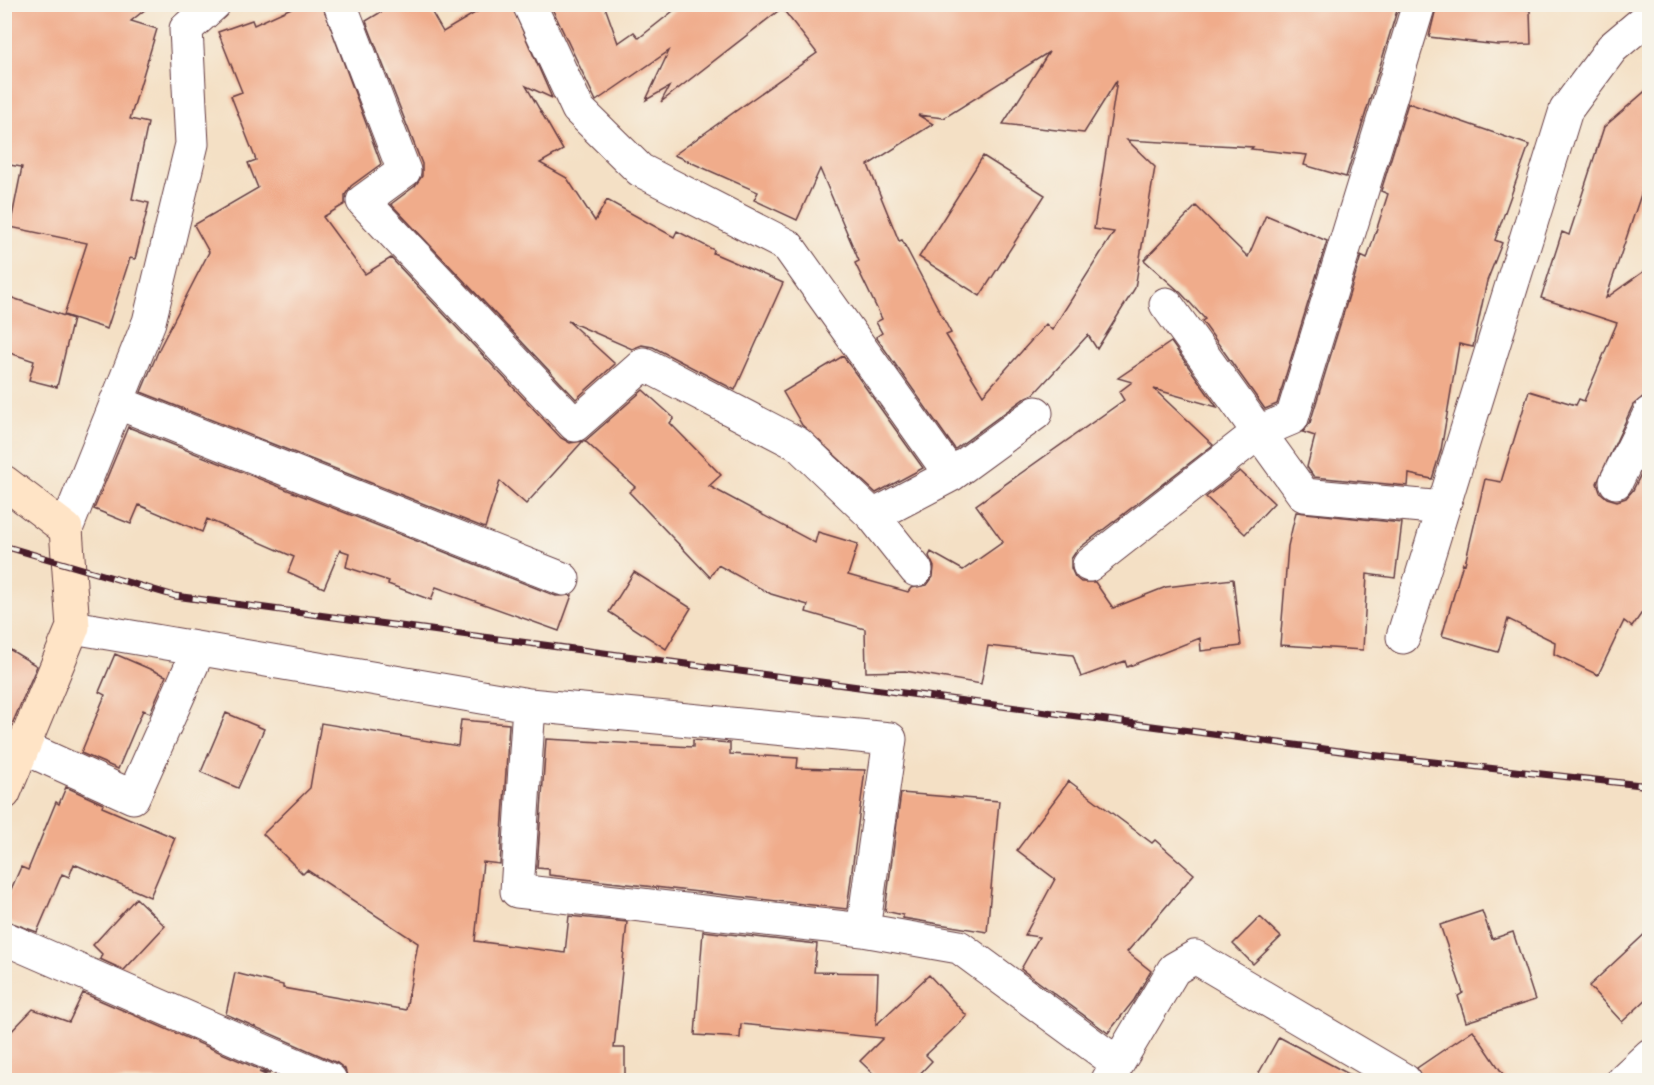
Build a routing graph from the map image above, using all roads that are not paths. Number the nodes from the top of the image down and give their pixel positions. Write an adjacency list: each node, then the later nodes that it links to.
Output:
1 (214, 4): 7 (street)
2 (340, 4): 15 (street)
3 (529, 4): 11 (street)
4 (1419, 4): 10 (street)
5 (1650, 16): 14 (street)
6 (1166, 304): 10 (street)
7 (116, 402): 16 (street); 19 (street)
8 (1036, 413): 11 (street)
9 (1650, 413): 13 (street)
10 (1259, 432): 14 (street); 17 (street)
11 (951, 475): 15 (street)
12 (4, 482): 16 (main road)
13 (1616, 482)
14 (1443, 508): 21 (street)
15 (873, 516): 18 (street)
16 (66, 529): 20 (main road)
17 (1089, 565)
18 (916, 570)
19 (563, 579)
20 (73, 627): 22 (street); 24 (main road)
21 (1403, 637)
22 (200, 649): 23 (street); 24 (street)
23 (529, 705): 26 (street); 26 (street)
24 (25, 748): 25 (main road)
25 (4, 793)
26 (863, 930): 29 (street)
27 (4, 938): 30 (street)
28 (1650, 1055): 32 (street)
29 (1113, 1072): 31 (street)
30 (329, 1080)
31 (1404, 1080)
32 (1623, 1080)

